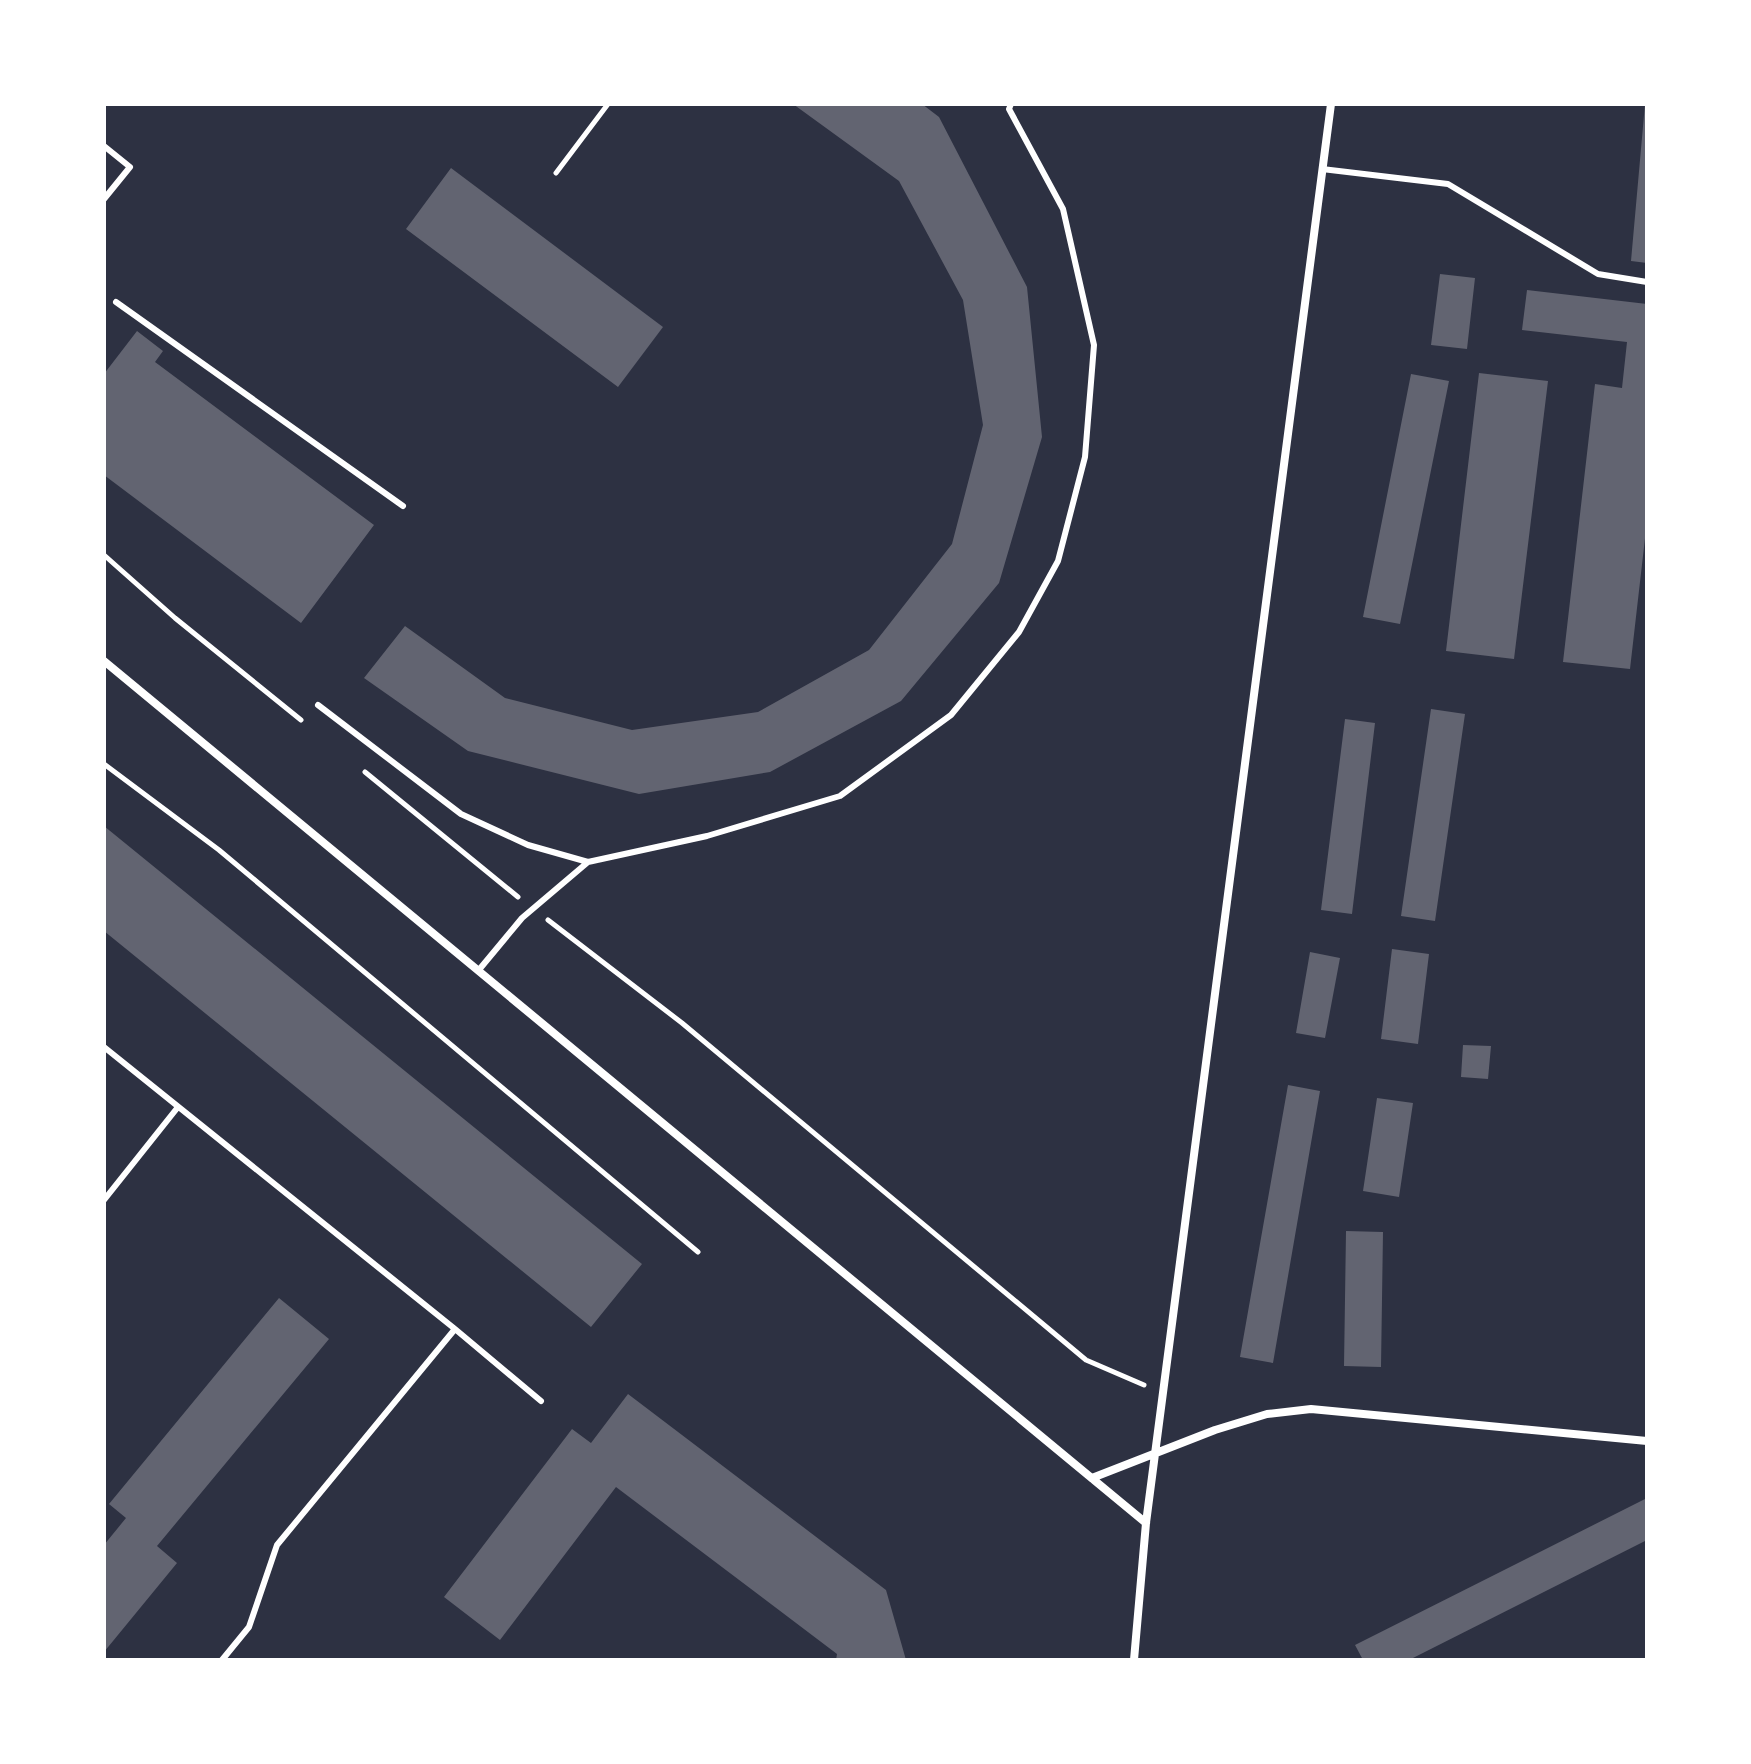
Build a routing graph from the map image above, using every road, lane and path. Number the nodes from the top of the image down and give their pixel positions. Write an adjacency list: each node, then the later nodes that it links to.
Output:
1 (608, 104): 6 (path)
2 (1331, 104): 5 (street)
3 (1007, 106): 17 (lane)
4 (104, 146): 7 (lane)
5 (1322, 169): 8 (lane); 25 (street)
6 (556, 173)
7 (104, 199)
8 (1647, 282)
9 (116, 302): 10 (lane)
10 (403, 506)
11 (104, 555): 14 (path)
12 (104, 661): 19 (street)
13 (318, 705): 17 (lane)
14 (311, 728)
15 (104, 764): 23 (path)
16 (360, 769): 18 (path)
17 (588, 862): 18 (lane)
18 (533, 909): 19 (lane); 25 (path)
19 (478, 971): 29 (street)
20 (104, 1047): 21 (lane)
21 (178, 1107): 22 (lane); 24 (lane)
22 (104, 1200)
23 (698, 1252)
24 (455, 1329): 26 (lane); 31 (lane)
25 (1163, 1393): 28 (street)
26 (541, 1401)
27 (1647, 1441): 28 (street)
28 (1155, 1454): 29 (street); 30 (street)
29 (1092, 1478): 30 (street)
30 (1146, 1523): 32 (street)
31 (222, 1660)
32 (1134, 1660)

